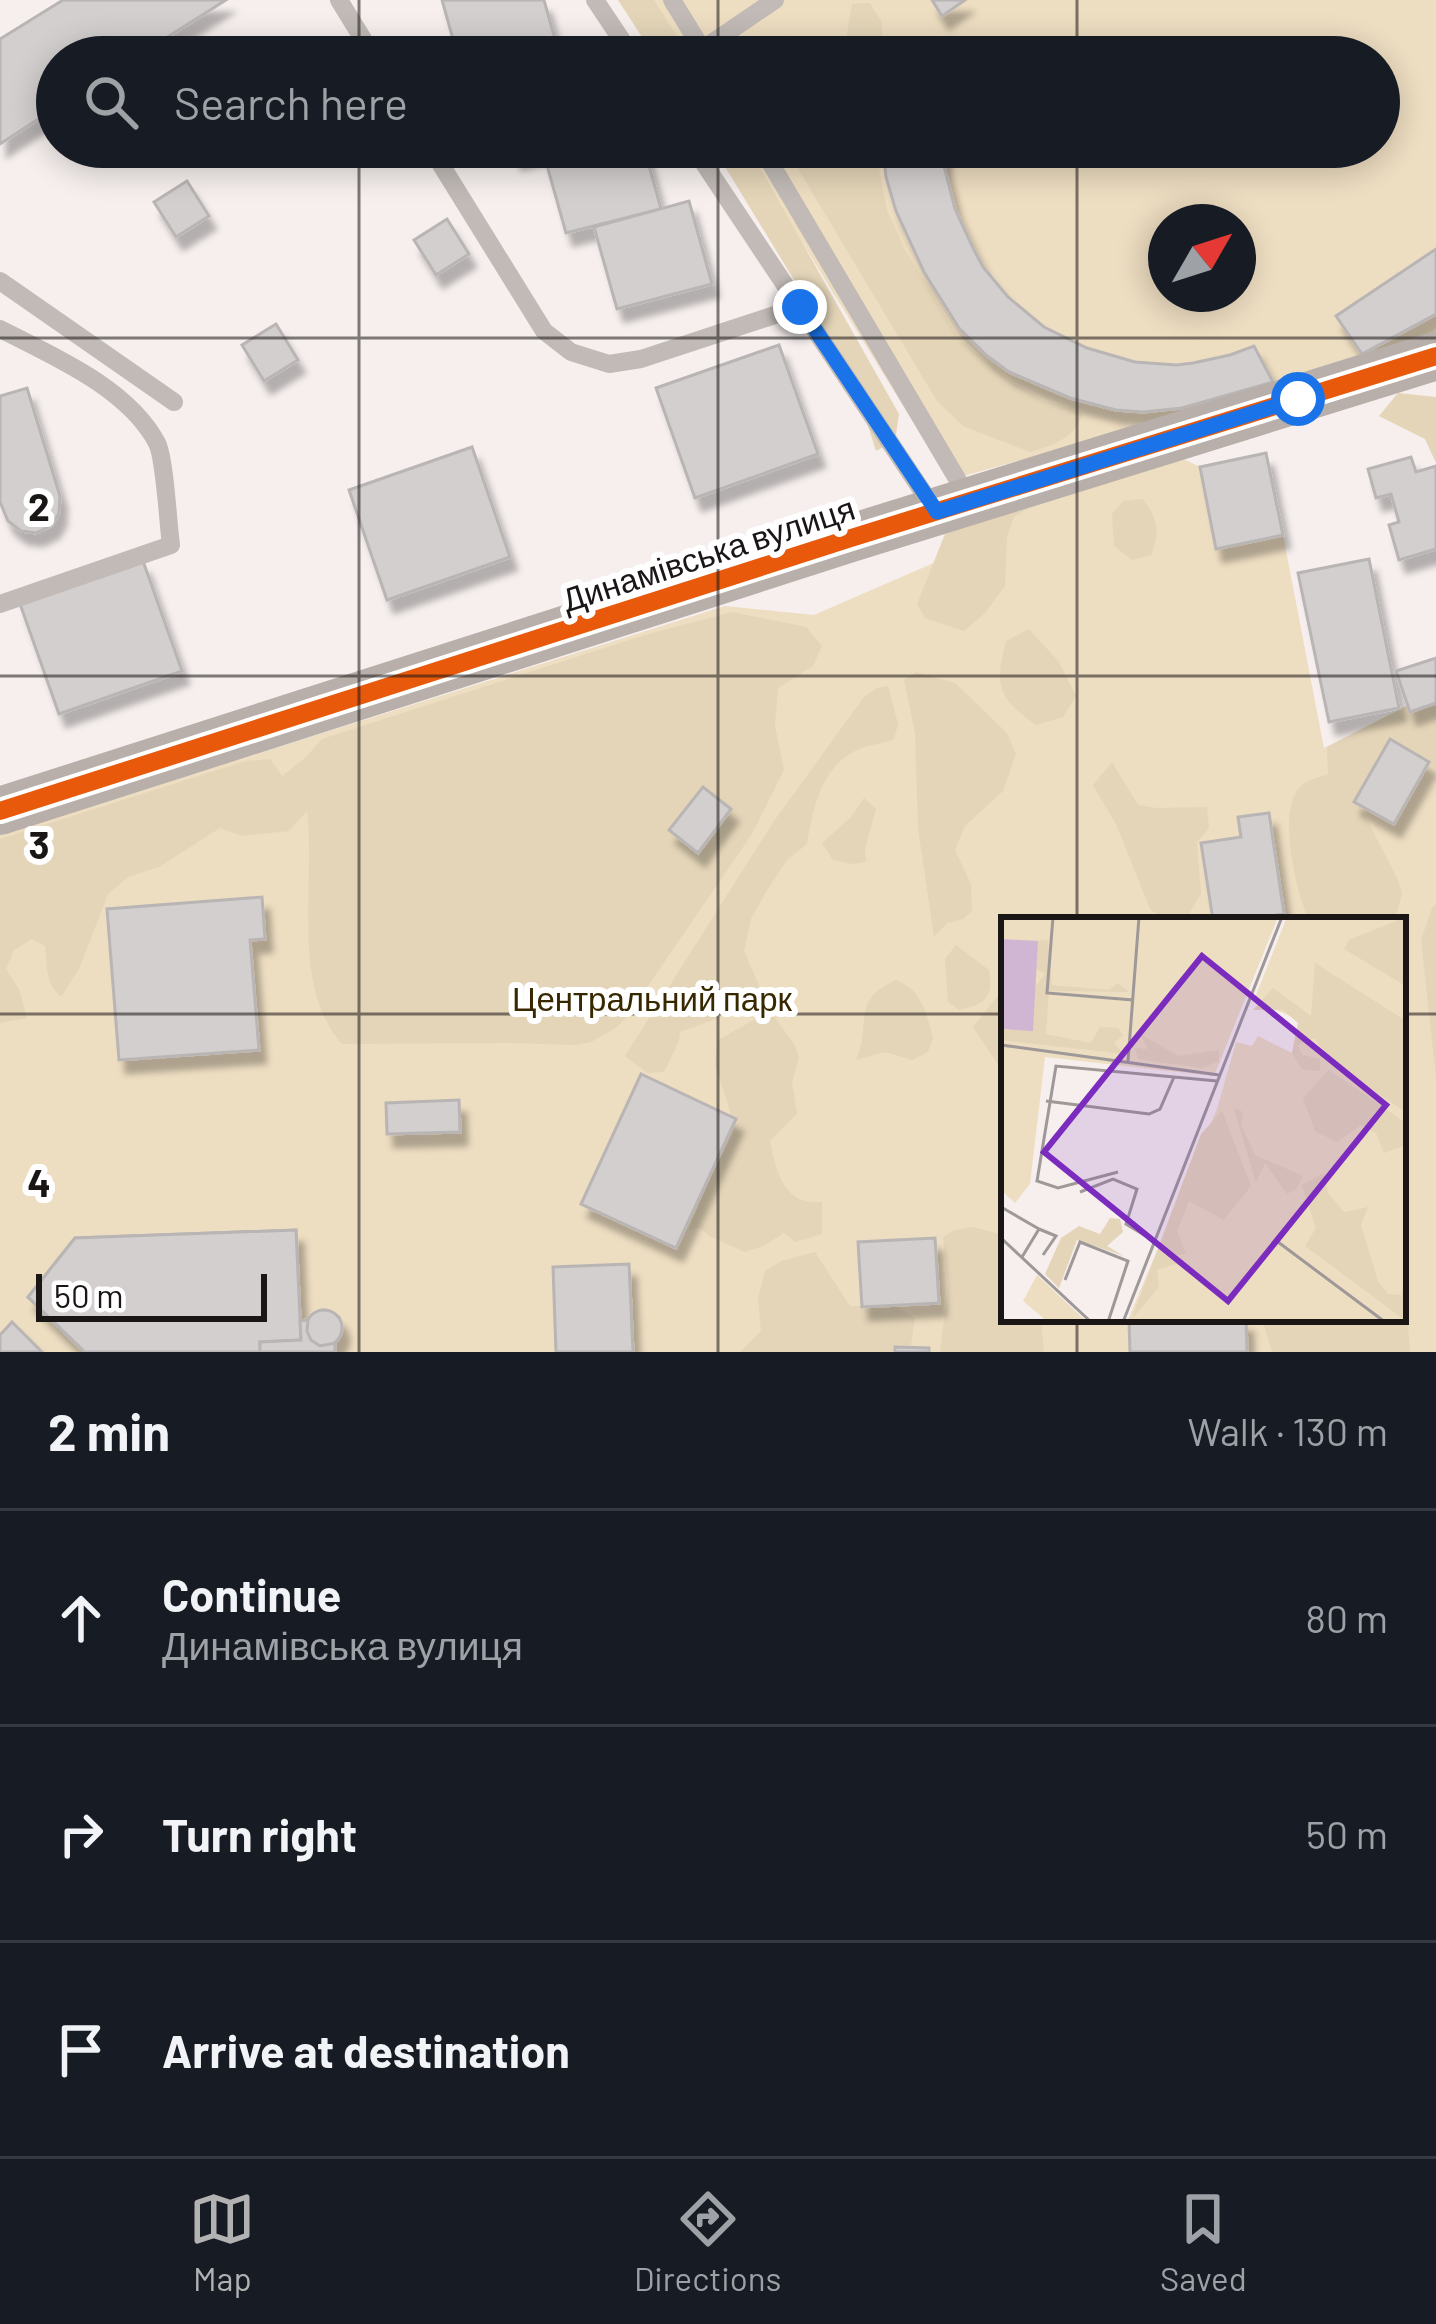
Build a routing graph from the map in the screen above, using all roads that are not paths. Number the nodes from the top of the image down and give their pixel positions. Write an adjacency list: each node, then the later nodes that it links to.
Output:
1 (339, 0): 5 (lane)
2 (595, 0): 6 (lane)
3 (672, 0): 7 (lane)
4 (775, 0): 8 (lane)
5 (361, 36)
6 (619, 36)
7 (694, 36)
8 (727, 36)
9 (443, 168): 13 (lane)
10 (707, 168): 13 (lane)
11 (771, 168): 17 (lane)
12 (0, 281): 16 (lane)
13 (800, 307): 17 (lane)
14 (0, 329): 18 (lane)
15 (1436, 356): 17 (street, Динамівська вулиця)
16 (174, 402)
17 (954, 507): 19 (street, Динамівська вулиця)
18 (0, 604)
19 (0, 809)

